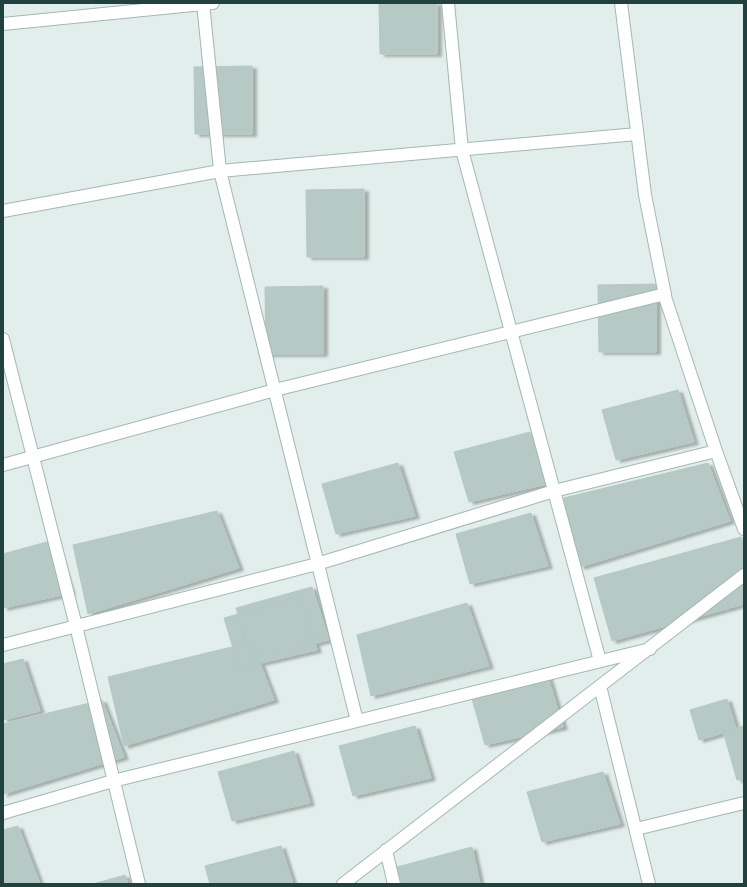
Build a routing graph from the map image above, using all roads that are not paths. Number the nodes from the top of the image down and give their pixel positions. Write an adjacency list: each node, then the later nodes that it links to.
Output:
1 (206, 3): 4 (street); 7 (street)
2 (448, 3): 6 (street)
3 (621, 3): 5 (street)
4 (3, 24)
5 (637, 134): 6 (street); 9 (street)
6 (462, 150): 7 (street); 10 (street)
7 (220, 171): 8 (street); 12 (street)
8 (3, 211)
9 (665, 294): 10 (street); 13 (street)
10 (512, 332): 12 (street); 16 (street)
11 (3, 340): 14 (street)
12 (275, 390): 14 (street); 18 (street)
13 (716, 451): 16 (street); 17 (street)
14 (33, 457): 15 (street); 20 (street)
15 (3, 465)
16 (554, 491): 18 (street); 23 (street)
17 (744, 529)
18 (317, 564): 20 (street); 25 (street)
19 (744, 575): 22 (street)
20 (76, 626): 21 (street); 26 (street)
21 (3, 645)
22 (650, 649): 23 (street); 24 (street)
23 (600, 661): 25 (street)
24 (600, 686): 29 (street); 30 (street)
25 (357, 721): 26 (street)
26 (114, 781): 28 (street); 31 (street)
27 (744, 803): 29 (street)
28 (3, 813)
29 (636, 829): 34 (street)
30 (386, 850): 32 (street); 33 (street)
31 (139, 884)
32 (343, 884)
33 (394, 884)
34 (649, 884)

